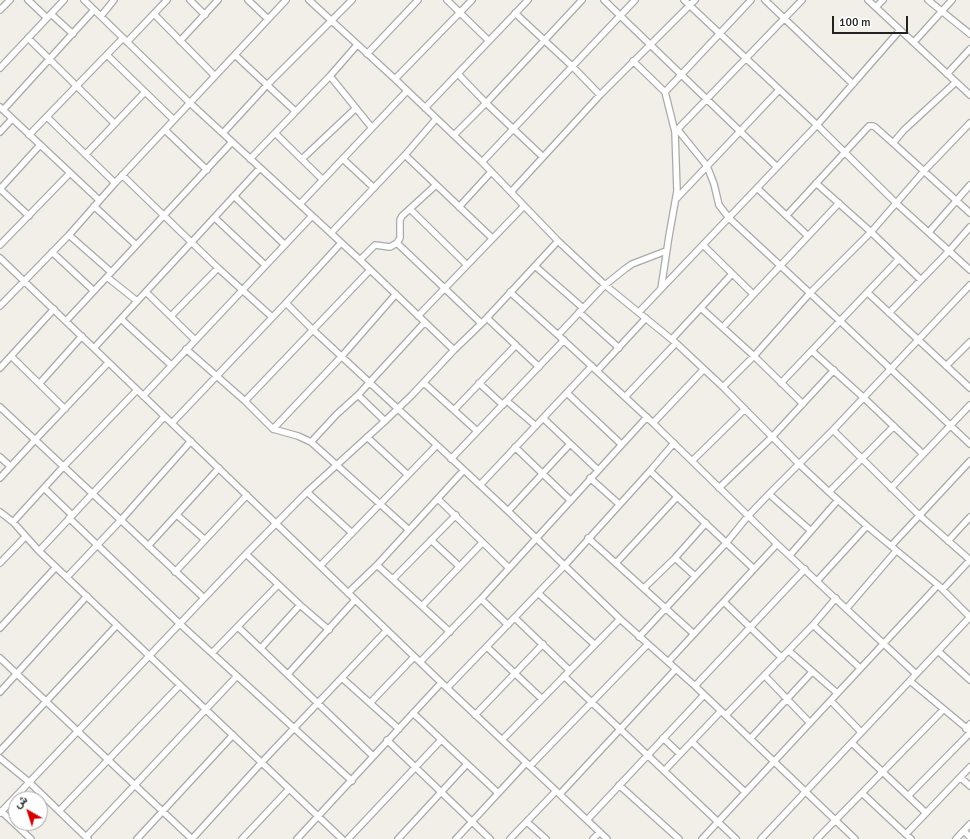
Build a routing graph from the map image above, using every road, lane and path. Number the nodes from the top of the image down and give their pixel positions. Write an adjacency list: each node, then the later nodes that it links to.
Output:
1 (10, 0): 31 (street)
2 (28, 0): 38 (street)
3 (64, 0): 38 (street)
4 (84, 0): 32 (street)
5 (114, 0): 39 (street)
6 (167, 0): 35 (street)
7 (190, 0): 37 (street)
8 (218, 0): 37 (street)
9 (248, 0): 42 (street)
10 (286, 0): 42 (street)
11 (309, 0): 43 (street)
12 (352, 0): 43 (street)
13 (418, 0): 57 (street)
14 (447, 0): 34 (street)
15 (472, 0): 34 (street)
16 (528, 0): 36 (street)
17 (582, 0): 51 (street)
18 (604, 0): 40 (street)
19 (635, 0): 40 (street)
20 (684, 0): 29 (street)
21 (694, 0): 29 (street)
22 (751, 0): 45 (street)
23 (765, 0): 41 (street)
24 (802, 0): 41 (street)
25 (868, 0): 30 (street)
26 (883, 0): 30 (street)
27 (928, 0): 33 (street)
28 (952, 0): 33 (street)
29 (689, 6): 45 (street); 54 (street)
30 (876, 7): 44 (street)
31 (0, 10)
32 (94, 10): 39 (street); 46 (street)
33 (942, 12): 47 (street); 53 (street)
34 (461, 13): 50 (street); 70 (street)
35 (154, 14): 49 (street); 52 (street)
36 (515, 14): 50 (street); 51 (street)
37 (205, 15): 52 (street)
38 (49, 16): 46 (street); 48 (street)
39 (101, 16): 49 (street)
40 (621, 16): 54 (street); 63 (street)
41 (784, 18): 60 (street); 72 (street)
42 (268, 19): 59 (street)
43 (331, 21): 55 (street); 74 (street)
44 (900, 30): 53 (street); 72 (street)
45 (719, 33): 60 (street); 66 (street)
46 (73, 34): 61 (street)
47 (970, 34)
48 (28, 38): 61 (street); 64 (street)
49 (125, 40): 58 (street); 82 (street)
50 (489, 40): 65 (street)
51 (544, 41): 63 (street); 83 (street)
52 (180, 42): 68 (street)
53 (914, 42): 67 (street)
54 (650, 44): 62 (street); 66 (street)
55 (357, 45): 57 (street); 69 (street)
56 (970, 49): 67 (street)
57 (367, 54): 70 (street)
58 (107, 55): 73 (street); 77 (street)
59 (235, 55): 68 (street); 74 (street)
60 (746, 57): 75 (street); 81 (street)
61 (50, 59): 73 (street); 84 (street)
62 (633, 61): 78 (street); 79 (street)
63 (573, 67): 79 (street); 96 (street)
64 (0, 68)
65 (458, 74): 83 (street); 86 (street)
66 (681, 74): 78 (street); 81 (street)
67 (947, 74): 71 (street)
68 (215, 76): 82 (street)
69 (330, 76): 85 (street); 87 (street)
70 (395, 79): 76 (street)
71 (956, 82): 80 (street); 106 (street)
72 (853, 84): 94 (street)
73 (76, 86): 88 (street); 93 (street)
74 (267, 86): 87 (street); 101 (street)
75 (779, 90): 94 (street); 99 (street)
76 (407, 91): 86 (street); 95 (street)
77 (145, 92): 91 (street); 93 (street)
78 (665, 92): 98 (street)
79 (600, 95): 111 (street)
80 (970, 95)
81 (708, 100): 98 (street); 99 (street)
82 (190, 103): 91 (street); 101 (street)
83 (486, 103): 96 (street); 104 (street)
84 (2, 108): 89 (street)
85 (356, 108): 95 (street); 113 (street)
86 (425, 108): 90 (street)
87 (295, 111): 102 (street)
88 (47, 117): 103 (street); 109 (street)
89 (12, 119): 100 (street); 103 (street)
90 (436, 119): 104 (street); 110 (street)
91 (174, 120): 97 (street)
92 (970, 123): 120 (street)
93 (114, 124): 109 (street)
94 (817, 125): 108 (street); 117 (street)
95 (372, 128): 114 (street)
96 (513, 129): 111 (street); 115 (street)
97 (165, 130): 119 (street); 123 (street)
98 (677, 131): 116 (street); 134 (street)
99 (740, 131): 116 (street); 117 (street)
100 (0, 132)
101 (223, 133): 105 (street)
102 (275, 133): 112 (street); 113 (street)
103 (29, 135): 107 (street)
104 (454, 135): 115 (street)
105 (232, 142): 112 (street); 119 (street)
106 (893, 143): 108 (street); 120 (street)
107 (40, 146): 122 (street); 131 (street)
108 (845, 152): 126 (street); 138 (street)
109 (86, 154): 125 (street)
110 (404, 155): 127 (street); 129 (street)
111 (543, 157): 132 (street)
112 (250, 159): 118 (street)
113 (302, 159): 124 (street)
114 (343, 159): 124 (street); 129 (street)
115 (482, 162): 121 (street)
116 (707, 166): 134 (street); 150 (street)
117 (776, 167): 130 (street)
118 (260, 168): 133 (street); 139 (street)
119 (207, 170): 147 (street)
120 (924, 171): 136 (street); 138 (street)
121 (492, 172): 132 (street); 142 (street)
122 (70, 173): 135 (street); 146 (street)
123 (122, 175): 125 (street); 147 (street)
124 (323, 180): 139 (street)
125 (115, 182): 135 (street)
126 (816, 183): 137 (street); 145 (street)
127 (436, 185): 142 (street); 143 (street)
128 (970, 185): 136 (street)
129 (374, 188): 154 (street)
130 (758, 188): 145 (street); 150 (street)
131 (0, 189): 146 (street)
132 (512, 192): 141 (street)
133 (234, 196): 149 (street); 162 (street)
134 (676, 198): 166 (street)
135 (99, 200): 140 (street)
136 (956, 201): 144 (street); 153 (street)
137 (838, 203): 152 (street); 156 (street)
138 (896, 203): 152 (street); 153 (street)
139 (300, 204): 148 (street)
140 (94, 206): 155 (street); 164 (street)
141 (524, 206): 157 (street); 158 (street)
142 (459, 207): 157 (street)
143 (410, 209): 161 (street); 173 (street)
144 (970, 213)
145 (786, 215): 156 (street)
146 (30, 216): 163 (street)
147 (164, 216): 159 (street); 164 (street)
148 (312, 216): 154 (street); 162 (street)
149 (215, 218): 159 (street); 172 (street)
150 (729, 218): 165 (street); 174 (street)
151 (970, 227): 167 (street)
152 (871, 232): 170 (street); 191 (street)
153 (929, 232): 167 (street)
154 (331, 233): 160 (street)
155 (68, 235): 168 (street); 180 (street)
156 (808, 236): 174 (street)
157 (492, 238): 173 (street)
158 (558, 241): 175 (street); 183 (street)
159 (192, 243): 176 (street); 189 (street)
160 (341, 243): 171 (street); 196 (street)
161 (397, 243): 171 (street); 185 (street)
162 (285, 244): 172 (street)
163 (0, 245)
164 (136, 245): 180 (street)
165 (703, 245): 179 (street); 186 (street)
166 (666, 251): 183 (street); 186 (street)
167 (949, 251): 178 (street); 181 (street)
168 (52, 252): 182 (street); 188 (street)
169 (0, 258): 182 (street)
170 (899, 259): 181 (street); 192 (street)
171 (360, 260): 177 (street)
172 (265, 265): 187 (street)
173 (467, 265): 185 (street)
174 (781, 265): 191 (street); 194 (street)
175 (535, 266): 190 (street); 200 (street)
176 (218, 268): 187 (street); 203 (street)
177 (370, 270): 193 (street); 214 (street)
178 (970, 270)
179 (732, 274): 194 (street); 198 (street)
180 (109, 275): 188 (street); 195 (street)
181 (921, 280): 202 (street)
182 (24, 281): 197 (street); 199 (street)
183 (605, 285): 200 (street); 201 (street)
184 (970, 285): 220 (street)
185 (445, 287): 204 (street); 212 (street)
186 (661, 289): 201 (street)
187 (242, 290): 205 (street); 217 (street)
188 (94, 291): 209 (street)
189 (146, 292): 195 (street); 203 (street)
190 (510, 292): 206 (street); 215 (street)
191 (810, 293): 210 (street); 230 (street)
192 (868, 293): 202 (street); 210 (street)
193 (396, 294): 204 (street); 229 (street)
194 (753, 294): 213 (street)
195 (137, 302): 208 (street)
196 (286, 303): 205 (street); 214 (street)
197 (0, 306)
198 (701, 308): 213 (street); 219 (street)
199 (54, 309): 209 (street); 228 (street)
200 (581, 310): 215 (street); 224 (street)
201 (639, 312): 207 (street)
202 (889, 312): 220 (street)
203 (171, 316): 217 (street)
204 (418, 316): 211 (street)
205 (272, 317): 241 (street)
206 (487, 318): 212 (street); 222 (street)
207 (646, 318): 219 (street); 224 (street)
208 (121, 319): 223 (street); 232 (street)
209 (66, 321): 216 (street)
210 (840, 321): 227 (street); 238 (street)
211 (425, 322): 226 (street); 242 (street)
212 (482, 323): 226 (street)
213 (723, 328): 230 (street)
214 (314, 330): 229 (street); 255 (street)
215 (558, 335): 218 (street)
216 (82, 336): 223 (street); 243 (street)
217 (195, 340): 225 (street)
218 (564, 340): 233 (street); 235 (street)
219 (674, 341): 237 (street); 253 (street)
220 (918, 341): 234 (street); 238 (street)
221 (970, 342): 234 (street)
222 (516, 345): 235 (street); 245 (street)
223 (94, 348): 231 (street)
224 (619, 348): 240 (street)
225 (186, 349): 232 (street); 241 (street)
226 (454, 350): 244 (street)
227 (812, 351): 239 (street); 246 (street)
228 (11, 356): 236 (street); 243 (street)
229 (342, 356): 242 (street); 273 (street)
230 (754, 356): 246 (street); 247 (street)
231 (108, 363): 249 (street); 261 (street)
232 (171, 365): 252 (street)
233 (592, 366): 240 (street); 250 (street)
234 (946, 366): 248 (street)
235 (539, 367): 256 (street)
236 (0, 368)
237 (704, 369): 247 (street); 269 (street)
238 (891, 369): 254 (street); 270 (street)
239 (834, 370): 254 (street); 257 (street)
240 (597, 371): 253 (street)
241 (216, 375): 255 (street); 268 (street)
242 (369, 382): 251 (street); 260 (street)
243 (40, 383): 261 (street)
244 (424, 383): 260 (street); 263 (street)
245 (479, 383): 256 (street); 263 (street)
246 (781, 383): 257 (street)
247 (723, 386): 262 (street)
248 (970, 388)
249 (137, 390): 252 (street); 296 (street)
250 (567, 393): 266 (street); 283 (street)
251 (358, 395): 267 (street); 280 (street)
252 (143, 396): 264 (street)
253 (625, 397): 265 (street)
254 (864, 398): 272 (street); 274 (street)
255 (245, 401): 273 (street)
256 (505, 403): 271 (street); 275 (street)
257 (803, 404): 277 (street)
258 (970, 405): 270 (street)
259 (0, 408): 278 (street)
260 (398, 408): 267 (street); 285 (street)
261 (65, 409): 278 (street)
262 (745, 409): 277 (street); 291 (street)
263 (454, 410): 275 (street)
264 (164, 416): 268 (street); 311 (street)
265 (647, 417): 269 (street); 283 (street)
266 (543, 418): 271 (street); 282 (street)
267 (385, 421): 276 (street)
268 (172, 423): 279 (street)
269 (653, 423): 281 (street)
270 (951, 425): 284 (street); 287 (street)
271 (536, 426): 286 (street)
272 (894, 426): 287 (street); 290 (street)
273 (273, 429): 280 (street)
274 (833, 430): 290 (street); 293 (street)
275 (477, 431): 289 (street)
276 (367, 436): 294 (street); 301 (street)
277 (772, 437): 293 (street); 307 (street)
278 (35, 440): 295 (street); 296 (street)
279 (191, 441): 297 (street); 328 (street)
280 (311, 442): 294 (street)
281 (674, 443): 291 (street); 300 (street)
282 (570, 444): 299 (street); 302 (street)
283 (622, 444): 299 (street)
284 (970, 444)
285 (437, 445): 289 (street); 301 (street)
286 (515, 447): 302 (street); 305 (street)
287 (923, 454): 308 (street)
288 (0, 457): 295 (street)
289 (451, 459): 298 (street)
290 (860, 459): 308 (street); 310 (street)
291 (692, 461): 307 (street)
292 (970, 461): 324 (street)
293 (799, 464): 310 (street); 312 (street)
294 (337, 465): 309 (street); 318 (street)
295 (10, 466): 303 (street)
296 (63, 467): 306 (street); 311 (street)
297 (219, 468): 313 (street); 322 (street)
298 (464, 470): 305 (street); 315 (street)
299 (598, 470): 304 (street)
300 (650, 471): 314 (street); 319 (street)
301 (408, 475): 318 (street)
302 (543, 475): 316 (street); 320 (street)
303 (0, 478)
304 (590, 478): 316 (street); 319 (street)
305 (480, 485): 320 (street)
306 (44, 488): 325 (street); 329 (street)
307 (719, 488): 326 (street)
308 (891, 488): 324 (street)
309 (307, 492): 330 (street); 335 (street)
310 (829, 492): 317 (street)
311 (91, 493): 325 (street); 328 (street)
312 (769, 494): 326 (street); 334 (street)
313 (247, 495): 330 (street); 338 (street)
314 (677, 497): 331 (street); 355 (street)
315 (438, 499): 323 (street); 333 (street)
316 (570, 500): 339 (street)
317 (838, 500): 332 (street); 334 (street)
318 (380, 504): 333 (street); 335 (street)
319 (619, 504): 337 (street)
320 (508, 511): 339 (street)
321 (0, 512): 329 (street)
322 (177, 515): 338 (street); 346 (street)
323 (456, 515): 340 (street); 343 (street)
324 (919, 515): 341 (street); 347 (street)
325 (70, 516): 345 (street); 348 (street)
326 (748, 516): 342 (street); 344 (street)
327 (970, 517): 341 (street)
328 (120, 520): 345 (street); 346 (street)
329 (13, 522): 336 (street)
330 (276, 523): 350 (street); 358 (street)
331 (706, 523): 342 (street); 352 (street)
332 (867, 526): 347 (street); 368 (street)
333 (409, 530): 356 (street)
334 (811, 531): 351 (street)
335 (352, 533): 358 (street)
336 (25, 537): 348 (street); 354 (street)
337 (588, 538): 355 (street); 357 (street)
338 (204, 539): 364 (street)
339 (536, 539): 357 (street); 361 (street)
340 (431, 540): 359 (street); 367 (street)
341 (948, 541): 353 (street)
342 (727, 542): 362 (street); 365 (street)
343 (482, 543): 359 (street); 361 (street)
344 (777, 544): 351 (street); 362 (street)
345 (98, 545): 366 (street); 387 (street)
346 (148, 546): 364 (street)
347 (891, 546): 349 (street)
348 (39, 551): 360 (street)
349 (896, 551): 370 (street); 382 (street)
350 (246, 554): 369 (street); 375 (street)
351 (790, 555): 363 (street)
352 (675, 558): 365 (street); 371 (street)
353 (970, 560): 370 (street)
354 (0, 563)
355 (616, 563): 371 (street)
356 (377, 565): 367 (street); 372 (street)
357 (564, 565): 373 (street); 386 (street)
358 (320, 566): 372 (street)
359 (459, 566): 381 (street)
360 (56, 567): 366 (street); 392 (street)
361 (509, 568): 377 (street)
362 (754, 569): 379 (street)
363 (805, 570): 368 (street); 393 (street)
364 (175, 572): 375 (street)
365 (695, 576): 383 (street)
366 (67, 577): 374 (street)
367 (393, 579): 381 (street)
368 (817, 581): 376 (street)
369 (278, 585): 380 (street); 391 (street)
370 (941, 587): 384 (street); 402 (street)
371 (644, 588): 383 (street)
372 (348, 593): 378 (street)
373 (538, 593): 385 (street); 400 (street)
374 (87, 596): 388 (street); 419 (street)
375 (204, 598): 387 (street)
376 (836, 598): 382 (street); 390 (street)
377 (481, 599): 389 (street); 396 (street)
378 (355, 600): 394 (street); 395 (street)
379 (724, 602): 393 (street); 397 (street)
380 (300, 605): 394 (street); 404 (street)
381 (422, 606): 396 (street)
382 (847, 608): 402 (street)
383 (666, 609): 397 (street); 398 (street)
384 (970, 617): 406 (street)
385 (515, 618): 389 (street); 399 (street)
386 (620, 619): 398 (street); 400 (street)
387 (180, 624): 407 (street); 408 (street)
388 (117, 625): 408 (street); 438 (street)
389 (508, 625): 403 (street)
390 (813, 625): 405 (street); 414 (street)
391 (238, 627): 404 (street); 407 (street)
392 (0, 628)
393 (751, 628): 411 (street); 430 (street)
394 (328, 630): 420 (street)
395 (387, 630): 409 (street); 425 (street)
396 (450, 632): 412 (street)
397 (694, 634): 413 (street)
398 (639, 637): 401 (street)
399 (542, 644): 416 (street); 418 (street)
400 (594, 644): 416 (street)
401 (648, 644): 413 (street); 441 (street)
402 (884, 644): 414 (street); 421 (street)
403 (487, 647): 418 (street); 431 (street)
404 (261, 648): 420 (street)
405 (789, 651): 411 (street); 417 (street)
406 (938, 651): 421 (street); 426 (street)
407 (212, 653): 422 (street)
408 (150, 656): 429 (street); 452 (street)
409 (414, 657): 412 (street); 440 (street)
410 (0, 658): 419 (street)
411 (782, 658): 424 (street)
412 (420, 662): 428 (street)
413 (668, 662): 415 (street)
414 (860, 668): 433 (street)
415 (676, 669): 430 (street); 450 (street)
416 (569, 670): 423 (street)
417 (812, 672): 433 (street); 436 (street)
418 (515, 673): 435 (street); 446 (street)
419 (17, 674): 432 (street); 438 (street)
420 (288, 674): 439 (street)
421 (916, 674): 427 (street)
422 (237, 676): 442 (street); 448 (street)
423 (564, 676): 435 (street); 441 (street)
424 (765, 676): 436 (street); 444 (street)
425 (342, 678): 439 (street); 440 (street)
426 (970, 680)
427 (910, 681): 443 (street); 453 (street)
428 (441, 683): 431 (street); 445 (street)
429 (180, 685): 442 (street); 467 (street)
430 (695, 686): 434 (street)
431 (447, 688): 446 (street)
432 (0, 692)
433 (838, 694): 437 (street)
434 (704, 695): 444 (street); 455 (street)
435 (542, 699): 459 (street)
436 (786, 699): 447 (street); 456 (street)
437 (830, 701): 447 (street); 453 (street)
438 (46, 702): 452 (street); 462 (street)
439 (318, 703): 448 (street); 465 (street)
440 (370, 703): 449 (street)
441 (591, 703): 450 (street); 471 (street)
442 (206, 709): 454 (street); 479 (street)
443 (943, 710): 451 (street); 475 (street)
444 (724, 713): 456 (street); 460 (street)
445 (413, 714): 449 (street); 458 (street)
446 (475, 715): 459 (street)
447 (810, 723): 468 (street)
448 (294, 728): 469 (street); 477 (street)
449 (399, 728): 457 (street)
450 (620, 729): 464 (street); 484 (street)
451 (969, 729): 489 (street)
452 (78, 731): 467 (street); 478 (street)
453 (861, 732): 461 (street)
454 (233, 735): 469 (street); 491 (street)
455 (663, 738): 463 (street); 464 (street)
456 (750, 739): 468 (street)
457 (387, 740): 465 (street); 473 (street)
458 (441, 740): 470 (street); 473 (street)
459 (502, 740): 471 (street)
460 (692, 742): 463 (street); 485 (street)
461 (852, 743): 475 (street); 486 (street)
462 (0, 751)
463 (680, 754): 474 (street)
464 (647, 755): 474 (street); 480 (street)
465 (373, 756): 477 (street)
466 (0, 758): 478 (street)
467 (108, 760): 479 (street); 490 (street)
468 (774, 760): 485 (street); 486 (street)
469 (262, 762): 482 (street); 508 (street)
470 (467, 764): 483 (street); 487 (street)
471 (528, 765): 484 (street); 487 (street)
472 (970, 767): 476 (street)
473 (416, 768): 483 (street); 512 (street)
474 (664, 771): 497 (street)
475 (883, 772): 488 (street); 489 (street)
476 (961, 778): 481 (street); 493 (street)
477 (352, 781): 494 (street)
478 (28, 782): 490 (street); 492 (street)
479 (134, 785): 491 (street); 505 (street)
480 (619, 785): 495 (street); 520 (street)
481 (970, 786)
482 (289, 789): 494 (street); 509 (street)
483 (442, 792): 498 (street); 513 (street)
484 (558, 792): 495 (street); 499 (street)
485 (745, 792): 497 (street)
486 (805, 792): 496 (street); 523 (street)
487 (498, 793): 498 (street)
488 (862, 793): 496 (street); 503 (street)
489 (908, 796): 493 (street)
490 (59, 811): 505 (street)
491 (163, 811): 507 (street); 508 (street)
492 (1, 812): 506 (street)
493 (926, 813): 503 (street)
494 (317, 816): 510 (street); 511 (street)
495 (587, 820): 502 (street)
496 (836, 820): 524 (street); 525 (street)
497 (718, 821): 521 (street); 522 (street)
498 (472, 822): 514 (street); 515 (street)
499 (527, 822): 516 (street); 517 (street)
500 (970, 824): 501 (street)
501 (964, 831): 504 (street); 526 (street)
502 (600, 832): 518 (street); 519 (street)
503 (909, 837)
504 (970, 837)
505 (87, 838)
506 (31, 839)
507 (137, 839)
508 (192, 839)
509 (242, 839)
510 (297, 839)
511 (342, 839)
512 (348, 839)
513 (398, 839)
514 (456, 839)
515 (490, 839)
516 (510, 839)
517 (546, 839)
518 (593, 839)
519 (607, 839)
520 (679, 839)
521 (702, 839)
522 (736, 839)
523 (761, 839)
524 (817, 839)
525 (855, 839)
526 (956, 839)

